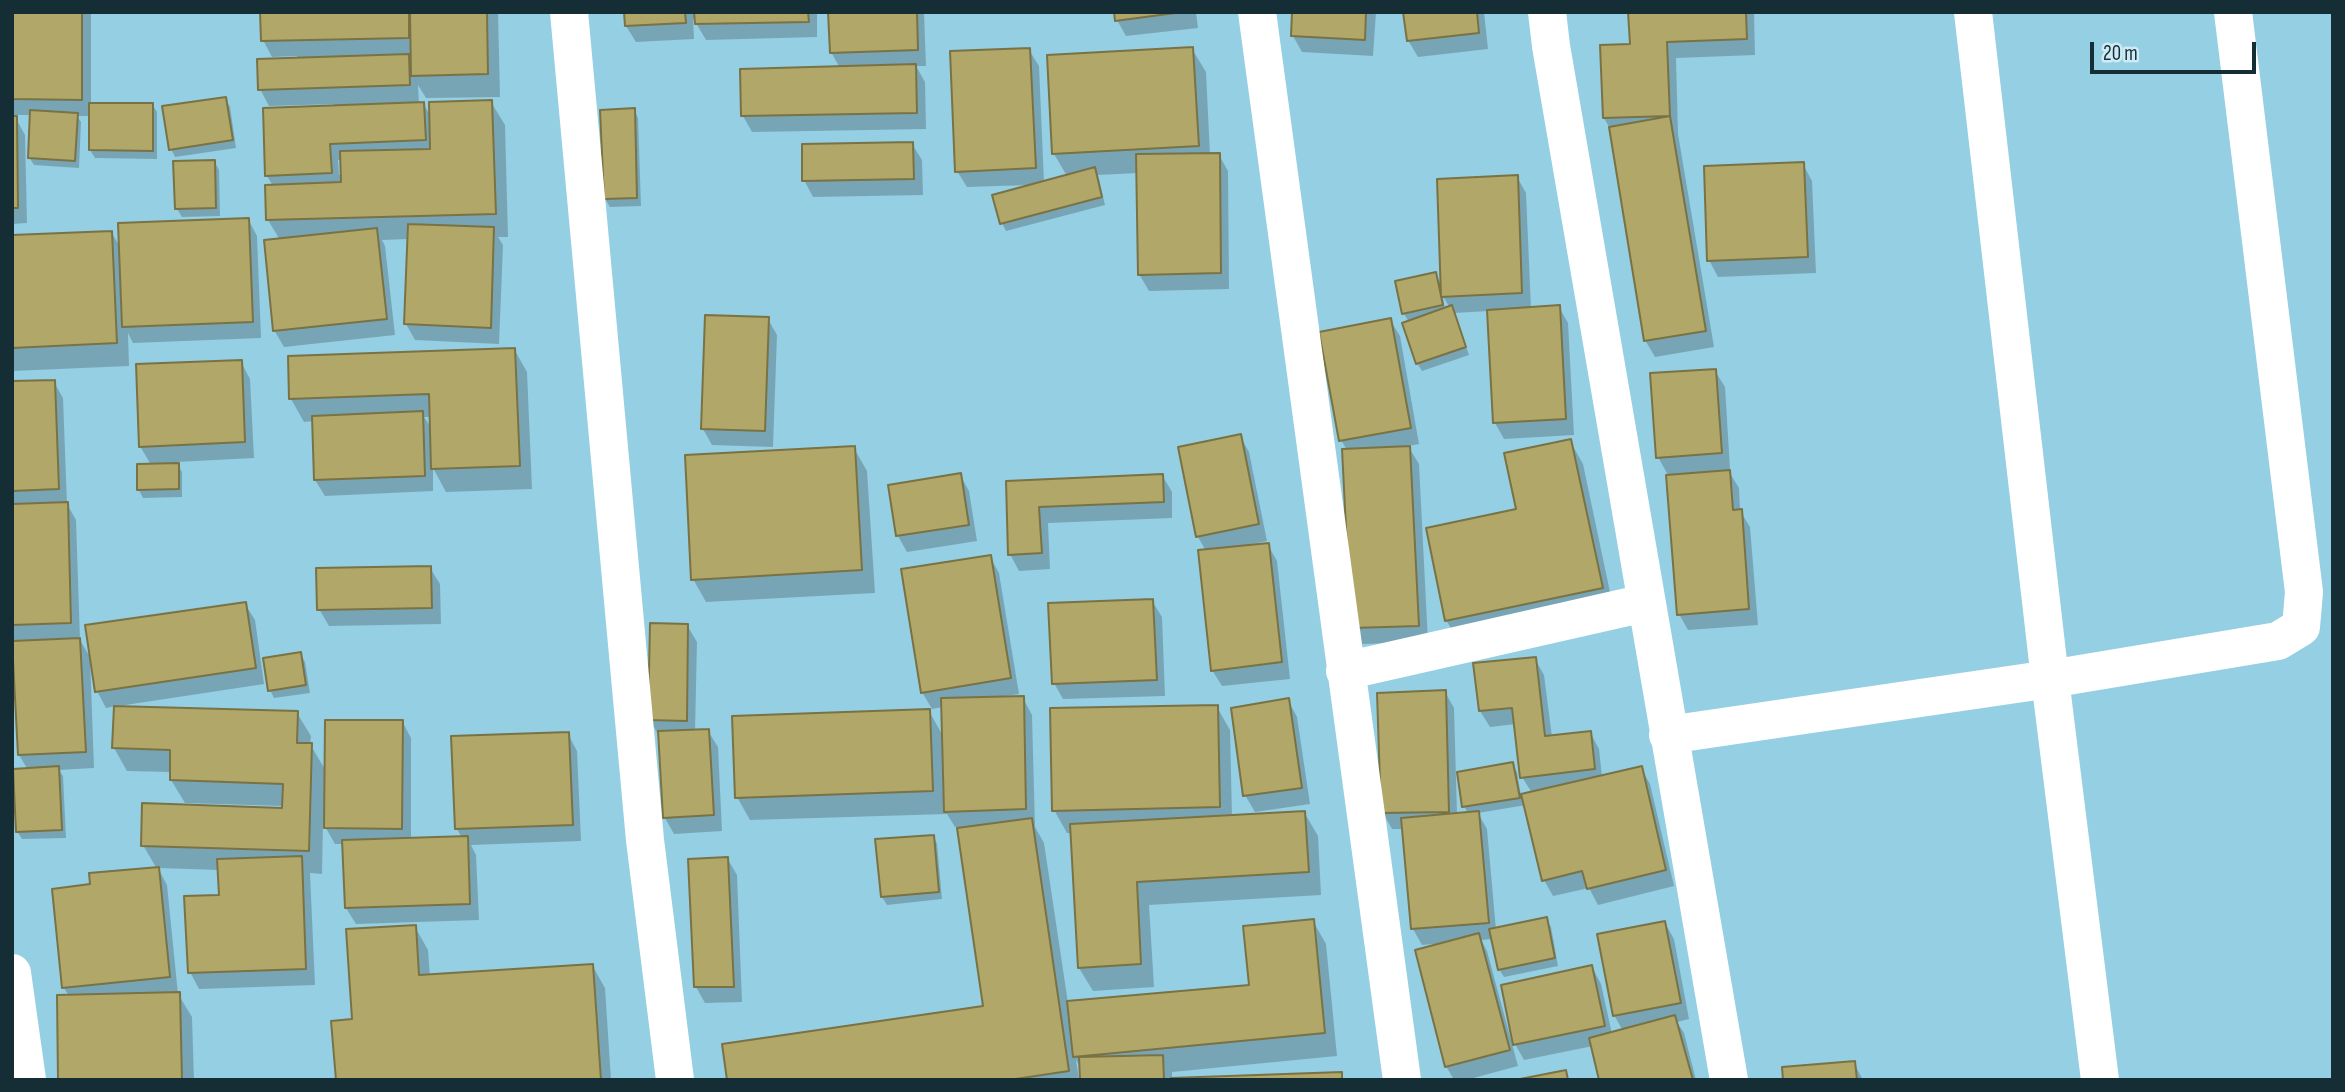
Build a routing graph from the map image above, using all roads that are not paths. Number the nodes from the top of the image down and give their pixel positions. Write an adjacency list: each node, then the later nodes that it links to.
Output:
1 (569, 12): 12 (street)
2 (1257, 12): 7 (street)
3 (1548, 12): 6 (street)
4 (1973, 12): 8 (street)
5 (2233, 12): 8 (street)
6 (1645, 603): 7 (street); 9 (street)
7 (1345, 671): 13 (street)
8 (2050, 679): 9 (street); 15 (street)
9 (1668, 735): 14 (street)
10 (12, 973): 11 (street)
11 (27, 1080)
12 (675, 1080)
13 (1402, 1080)
14 (1729, 1080)
15 (2100, 1080)

